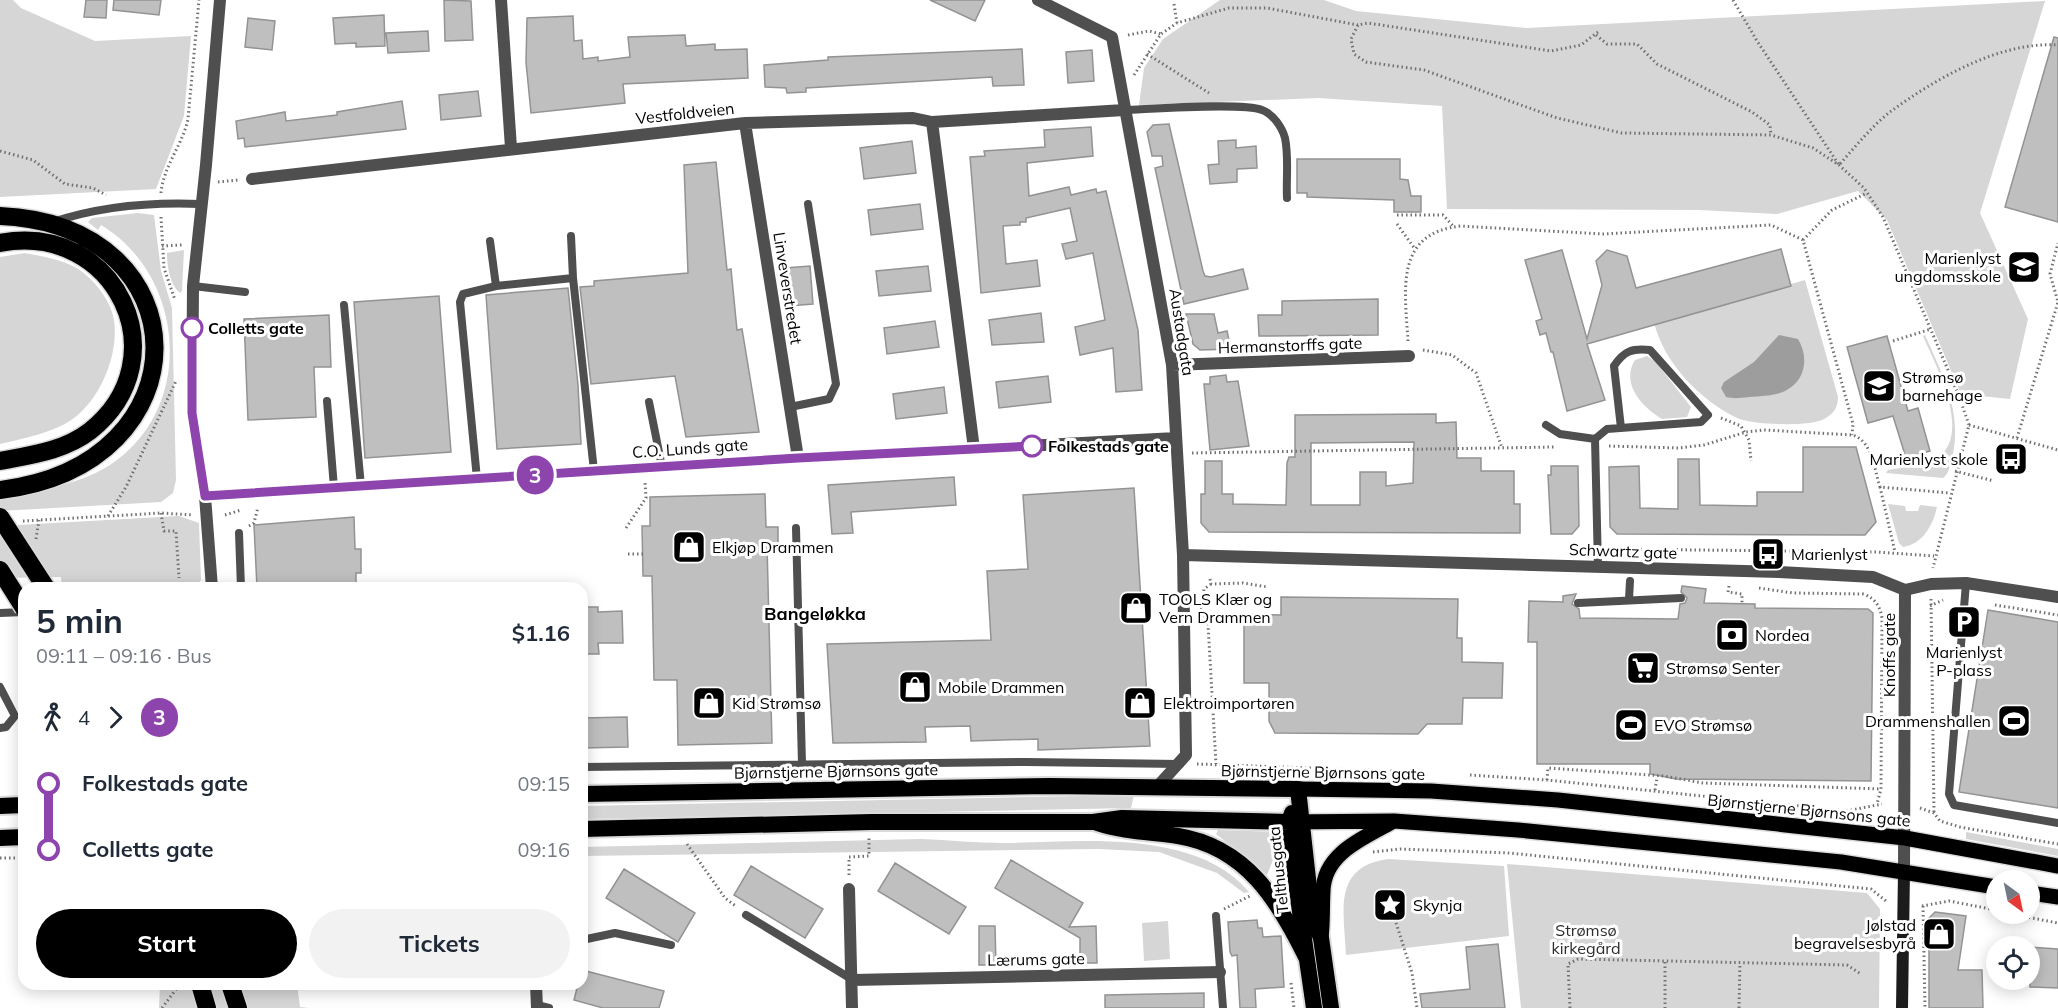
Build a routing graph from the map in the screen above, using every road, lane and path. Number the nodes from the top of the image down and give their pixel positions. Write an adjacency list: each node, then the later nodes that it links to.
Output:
1 (199, 0): 26 (path)
2 (220, 0): 27 (street)
3 (501, 0): 19 (street)
4 (1038, 0): 10 (street)
5 (1733, 0): 21 (path)
6 (1174, 4): 7 (path)
7 (1178, 22): 8 (path); 9 (path)
8 (1358, 25): 18 (path); 18 (path)
9 (1161, 34): 10 (path); 12 (path)
10 (1112, 37): 15 (street, Austadgata)
11 (2058, 45): 21 (path)
12 (1147, 54): 13 (path); 14 (path)
13 (1131, 82)
14 (1232, 107): 15 (lane); 25 (lane)
15 (1124, 110): 16 (street, Vestfoldveien); 53 (street, Austadgata)
16 (932, 122): 17 (street, Vestfoldveien); 69 (street)
17 (745, 123): 19 (street, Vestfoldveien); 57 (street, Linveverstredet)
18 (1771, 135): 21 (path)
19 (511, 148): 22 (street, Vestfoldveien)
20 (0, 151): 29 (path)
21 (1839, 165): 24 (path)
22 (252, 179): 23 (path)
23 (216, 182)
24 (1867, 193): 37 (path); 50 (path)
25 (1287, 198)
26 (160, 202): 27 (lane); 29 (lane); 41 (path)
27 (201, 204): 45 (street)
28 (808, 204): 57 (lane)
29 (116, 208): 32 (lane)
30 (1397, 214): 34 (path)
31 (0, 216): 32 (highway)
32 (50, 223): 84 (highway)
33 (1397, 224): 42 (path)
34 (1454, 227): 37 (path); 42 (path)
35 (571, 236): 43 (lane)
36 (5, 240): 73 (highway)
37 (1803, 240): 63 (path)
38 (490, 241): 44 (lane)
39 (2058, 243): 47 (path)
40 (182, 245): 41 (path)
41 (162, 246): 48 (path)
42 (1415, 249): 52 (path)
43 (573, 278): 44 (lane); 76 (lane)
44 (496, 285): 78 (lane)
45 (193, 286): 46 (lane); 86 (street)
46 (245, 292)
47 (2058, 298): 65 (path)
48 (176, 300)
49 (344, 305): 81 (lane)
50 (1931, 329): 51 (path); 60 (path)
51 (1893, 340)
52 (1413, 353): 53 (street, Hermanstorffs gate); 68 (path)
53 (1172, 365): 64 (street, Austadgata)
54 (177, 379): 90 (path)
55 (327, 401): 83 (lane)
56 (650, 402): 75 (lane)
57 (790, 407): 72 (street, Linveverstredet)
58 (1708, 415): 61 (lane); 61 (lane); 62 (path)
59 (1546, 425): 66 (lane)
60 (1969, 425): 65 (path); 77 (path)
61 (1621, 428): 66 (lane)
62 (1746, 432): 63 (path); 66 (path); 74 (path)
63 (1852, 435): 82 (path)
64 (1176, 438): 69 (street, C.O. Lunds gate); 102 (street, Austadgata)
65 (2017, 438): 70 (path)
66 (1595, 443): 97 (lane)
67 (1560, 447): 68 (path)
68 (1502, 448): 71 (path)
69 (974, 449): 72 (street, C.O. Lunds gate)
70 (2058, 450)
71 (1191, 453)
72 (798, 458): 75 (street, C.O. Lunds gate)
73 (0, 461)
74 (1751, 461)
75 (662, 467): 76 (street, C.O. Lunds gate)
76 (594, 471): 78 (street, C.O. Lunds gate)
77 (1955, 471): 79 (path); 85 (path)
78 (477, 479): 81 (street, C.O. Lunds gate)
79 (1994, 481)
80 (645, 482): 93 (path)
81 (361, 486): 83 (street, C.O. Lunds gate)
82 (1880, 487): 85 (path); 99 (path)
83 (334, 488): 86 (street, C.O. Lunds gate)
84 (0, 490)
85 (1950, 493): 99 (path)
86 (205, 496): 110 (street)
87 (258, 507): 95 (path)
88 (161, 513): 89 (path); 90 (path); 106 (path)
89 (198, 515)
90 (108, 516): 92 (path)
91 (0, 517): 109 (highway, bridge)
92 (20, 521)
93 (626, 528)
94 (796, 528): 132 (lane)
95 (238, 533): 111 (lane)
96 (1561, 549): 97 (path)
97 (1597, 549): 98 (path); 104 (lane)
98 (1876, 552): 99 (path); 103 (path)
99 (1895, 552)
100 (628, 554): 101 (path)
101 (643, 554)
102 (1183, 555): 104 (street, Schwartz gate); 133 (street, Austadgata)
103 (1875, 563)
104 (1598, 567): 117 (street, Schwartz gate)
105 (0, 570): 121 (highway, bridge)
106 (179, 578)
107 (1210, 579): 113 (path)
108 (1630, 581): 120 (lane)
109 (42, 582)
110 (212, 582)
111 (241, 582)
112 (1966, 583): 115 (street); 118 (street); 123 (lane)
113 (1211, 584): 116 (path); 134 (path)
114 (1729, 584): 125 (path)
115 (1932, 584): 117 (street); 126 (path)
116 (1268, 587)
117 (1905, 590): 156 (street, Knoffs gate)
118 (2058, 597)
119 (1681, 598): 120 (lane)
120 (1629, 599): 124 (lane)
121 (18, 600)
122 (1874, 600): 140 (path)
123 (1964, 601): 126 (path); 129 (path); 151 (lane)
124 (1578, 603)
125 (1742, 604)
126 (1930, 606): 147 (path)
127 (18, 611): 128 (lane)
128 (0, 613)
129 (2058, 615)
130 (0, 687): 131 (lane)
131 (0, 728)
132 (802, 764): 133 (lane); 135 (lane)
133 (1181, 764): 138 (street)
134 (1216, 764)
135 (588, 767)
136 (1657, 778): 137 (path); 140 (path); 141 (path)
137 (1547, 780)
138 (1157, 787): 139 (highway, Bjørnstjerne Bjørnsons gate); 142 (highway, Bjørnstjerne Bjørnsons gate)
139 (1298, 789): 150 (highway, Telthusgata); 156 (main road, Bjørnstjerne Bjørnsons gate)
140 (1881, 789): 143 (path)
141 (1655, 790)
142 (588, 794)
143 (1876, 804)
144 (18, 805): 145 (highway)
145 (0, 806)
146 (1919, 808): 147 (path)
147 (1934, 813): 158 (path)
148 (1394, 821): 150 (main road); 163 (main road); 178 (main road, Telthusgata)
149 (1093, 822): 150 (highway); 152 (highway); 181 (highway, Telthusgata)
150 (1296, 822): 178 (highway, Telthusgata); 181 (highway, Telthusgata)
151 (2058, 824)
152 (588, 829)
153 (868, 836): 165 (path)
154 (0, 837): 155 (highway)
155 (18, 837)
156 (1905, 838): 162 (main road, Bjørnstjerne Bjørnsons gate); 163 (street, Knoffs gate)
157 (685, 840): 174 (path)
158 (2058, 844)
159 (1363, 853): 169 (path)
160 (0, 858): 161 (path)
161 (18, 858)
162 (2058, 866)
163 (1904, 871): 164 (main road); 204 (main road, Knoffs gate)
164 (1986, 885)
165 (849, 890): 186 (street)
166 (1258, 894): 175 (path)
167 (2040, 894): 168 (main road)
168 (2058, 897)
169 (1886, 901)
170 (1917, 905): 171 (path)
171 (1923, 906): 172 (path); 205 (path)
172 (1986, 908)
173 (1392, 910): 200 (path)
174 (746, 915): 186 (lane)
175 (1216, 916): 184 (lane)
176 (2040, 920): 177 (path)
177 (2058, 923)
178 (1321, 938): 199 (highway, Telthusgata)
179 (588, 939): 180 (lane)
180 (671, 945)
181 (1306, 957): 198 (highway, Telthusgata)
182 (1665, 961): 183 (path); 201 (path); 202 (path)
183 (1740, 963): 185 (path); 203 (path)
184 (1220, 972): 186 (street, Lærums gate); 197 (lane)
185 (1861, 974)
186 (853, 980): 196 (street)
187 (176, 990): 192 (path)
188 (202, 990): 193 (highway)
189 (232, 990): 194 (highway)
190 (536, 990): 191 (street)
191 (537, 1007): 195 (lane)
192 (162, 1008)
193 (207, 1008)
194 (238, 1008)
195 (549, 1008)
196 (852, 1008)
197 (1223, 1008)
198 (1314, 1008)
199 (1331, 1008)
200 (1417, 1008)
201 (1570, 1008)
202 (1665, 1008)
203 (1739, 1008)
204 (1902, 1008)
205 (1925, 1008)

